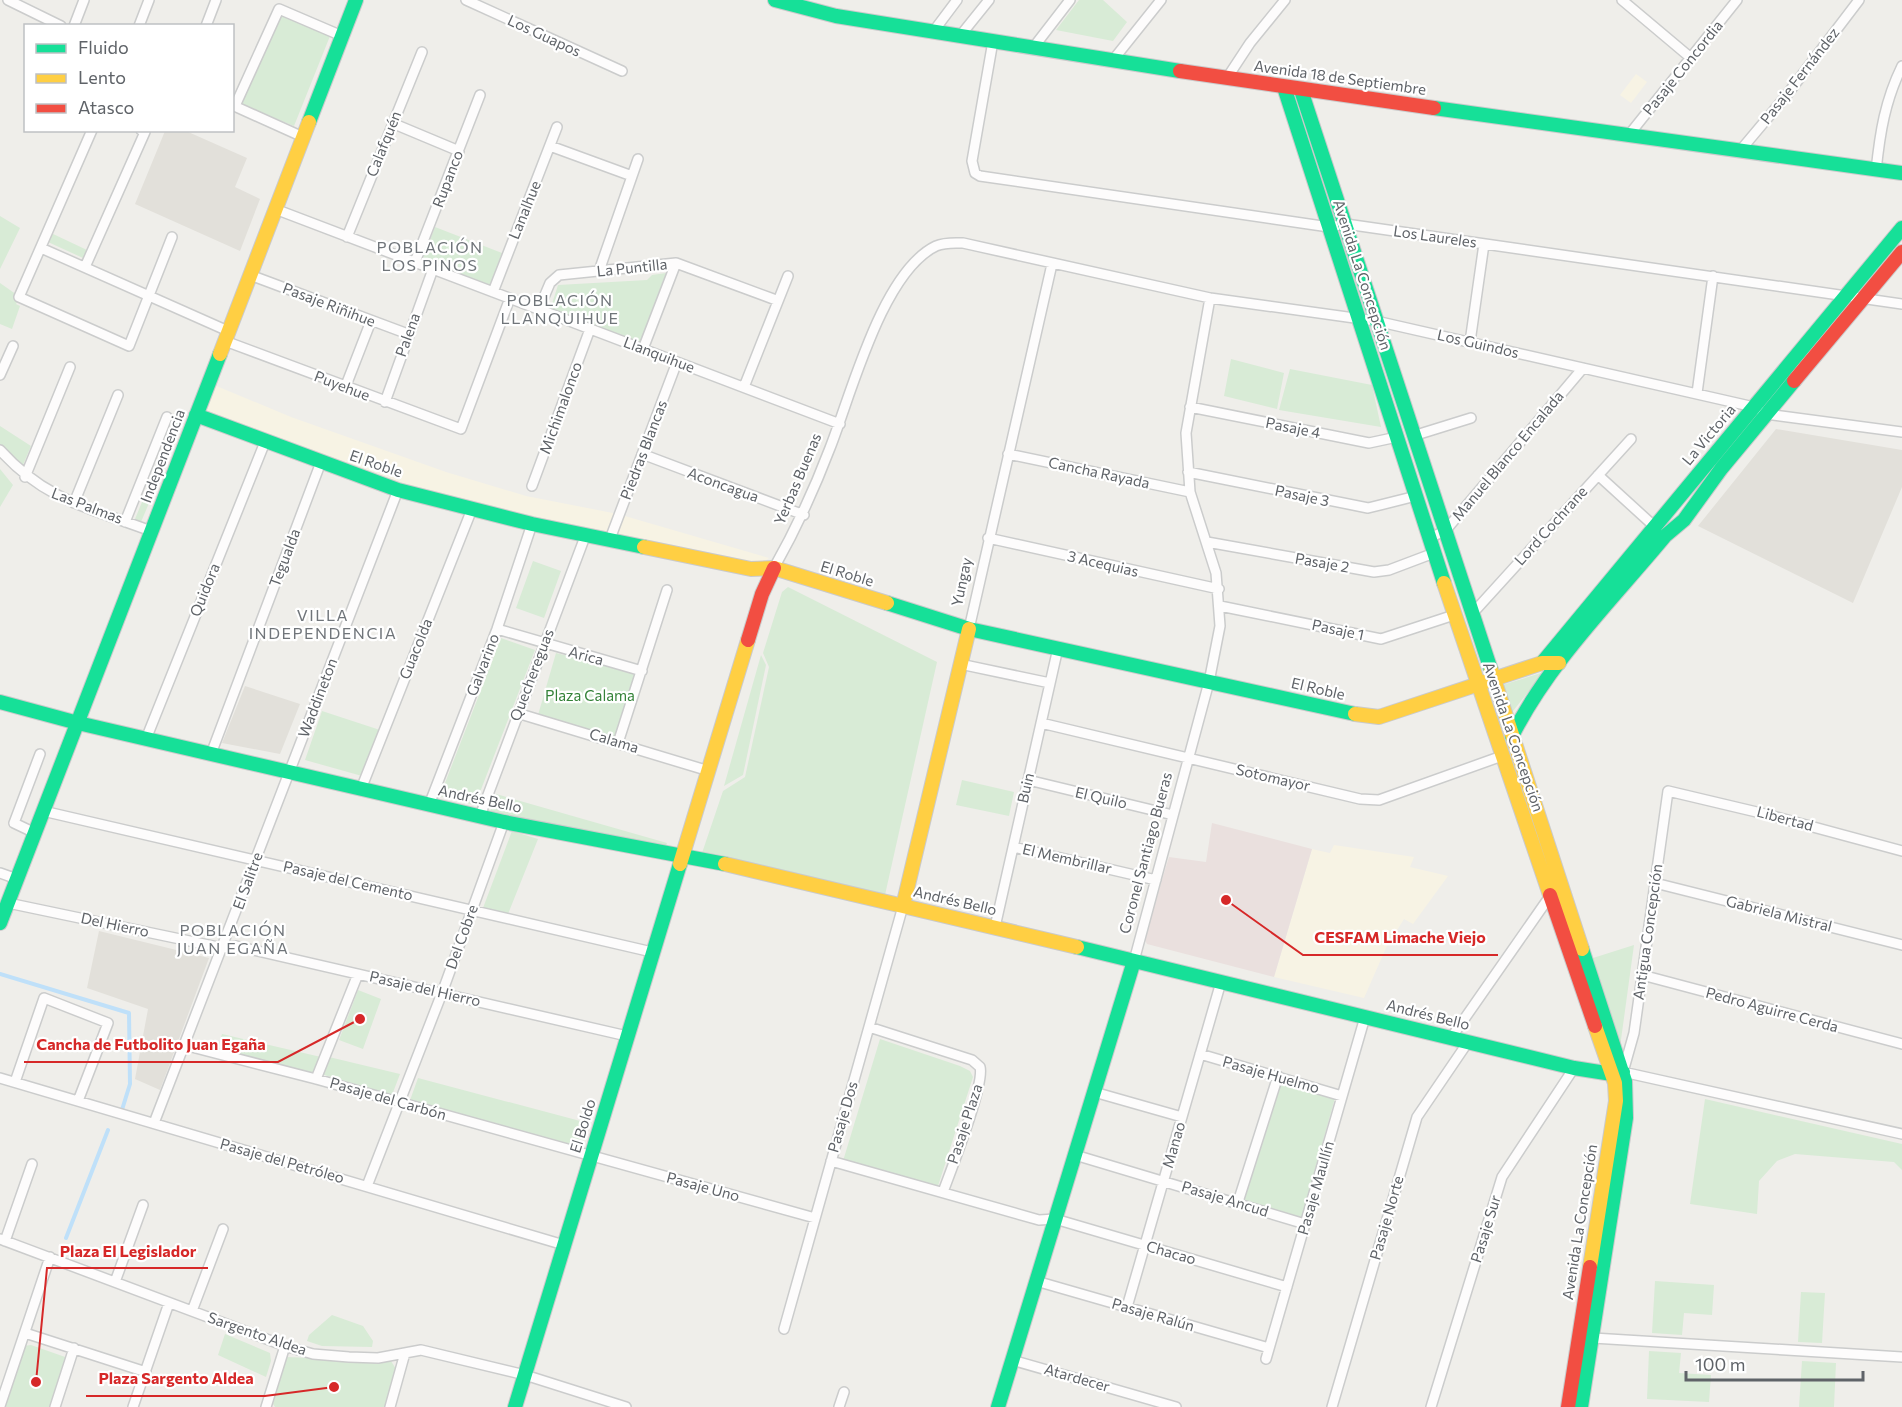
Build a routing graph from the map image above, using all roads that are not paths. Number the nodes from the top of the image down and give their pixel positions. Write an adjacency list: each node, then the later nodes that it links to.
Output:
1 (84, 0): 17 (street)
2 (149, 0): 18 (street)
3 (216, 0): 19 (street)
4 (356, 0): 21 (street, Independencia)
5 (466, 0): 29 (street, Los Guapos)
6 (775, 0): 20 (street, Avenida 18 de Septiembre)
7 (957, 0): 20 (street)
8 (989, 0): 22 (street)
9 (1070, 0): 24 (street)
10 (1161, 0): 27 (street)
11 (1285, 0): 30 (street)
12 (1622, 0): 26 (street)
13 (1737, 0): 26 (street, Pasaje Concordia)
14 (1859, 0): 43 (street, Pasaje Fernández)
15 (13, 1): 16 (street)
16 (57, 24)
17 (75, 24)
18 (140, 24)
19 (207, 24)
20 (933, 32): 22 (street, Avenida 18 de Septiembre)
21 (342, 36): 34 (street); 40 (street, Independencia)
22 (960, 36): 23 (street, Avenida 18 de Septiembre)
23 (993, 41): 24 (street, Avenida 18 de Septiembre); 50 (street, Los Laureles)
24 (1033, 48): 27 (street, Avenida 18 de Septiembre)
25 (422, 52): 35 (street, Calafquén)
26 (1691, 58): 39 (street, Pasaje Concordia)
27 (1113, 60): 30 (street, Avenida 18 de Septiembre)
28 (1902, 66): 45 (street)
29 (622, 71)
30 (1227, 78): 31 (street, Avenida 18 de Septiembre)
31 (1284, 87): 32 (street, Avenida 18 de Septiembre); 50 (street, Avenida La Concepción)
32 (1301, 90): 39 (street, Avenida 18 de Septiembre); 49 (street, Avenida La Concepción)
33 (480, 95): 42 (street, Rupanco)
34 (234, 105): 40 (street)
35 (392, 123): 42 (street); 53 (street, Calafquén)
36 (557, 127): 41 (street, Lanalhue)
37 (91, 132): 55 (street)
38 (145, 132): 60 (street)
39 (1628, 136): 43 (street, Avenida 18 de Septiembre)
40 (303, 137): 48 (street, Independencia)
41 (550, 146): 47 (street); 66 (street, Lanalhue)
42 (459, 151): 57 (street, Rupanco)
43 (1739, 152): 45 (street, Avenida 18 de Septiembre)
44 (638, 159): 47 (street)
45 (1876, 171): 46 (street, Avenida 18 de Septiembre)
46 (1901, 173)
47 (632, 176): 62 (street)
48 (275, 209): 53 (street, Llanquihue); 63 (street, Independencia)
49 (1346, 224): 50 (street, Los Laureles); 54 (street, Los Laureles); 77 (street, Avenida La Concepción)
50 (1329, 227): 75 (street, Avenida La Concepción)
51 (1902, 228): 70 (street, La Victoria)
52 (172, 237): 67 (street)
53 (347, 237): 57 (street, Llanquihue)
54 (1484, 244): 65 (street, Los Laureles); 81 (street)
55 (41, 248): 60 (street, Puyehue); 67 (street)
56 (1902, 252): 71 (street, La Victoria)
57 (415, 262): 61 (street, Llanquihue)
58 (676, 263): 62 (street, La Puntilla); 72 (street, La Puntilla); 83 (street)
59 (1052, 264): 69 (street, Los Guindos); 99 (street, Yerbas Buenas); 107 (street, Yungay)
60 (85, 267): 67 (street, Puyehue)
61 (433, 269): 66 (street, Llanquihue); 79 (street, Palena)
62 (599, 271): 74 (street, La Puntilla)
63 (250, 275): 76 (street, Pasaje Riñihue); 80 (street, Independencia)
64 (788, 276): 72 (street)
65 (1713, 276): 70 (street, Los Laureles); 90 (street)
66 (493, 292): 68 (street, Llanquihue)
67 (150, 297): 80 (street, Puyehue)
68 (510, 298): 74 (street, Llanquihue); 92 (street, Puyehue)
69 (1210, 298): 75 (street, Los Guindos); 93 (street, Coronel Santiago Bueras)
70 (1845, 298): 71 (street, Los Laureles); 94 (street, La Victoria)
71 (1862, 299): 73 (street, Los Laureles); 95 (street, La Victoria)
72 (776, 300): 88 (street)
73 (1902, 304)
74 (539, 309): 78 (street, Llanquihue)
75 (1359, 320): 77 (street, Los Guindos); 102 (street, Avenida La Concepción)
76 (370, 321): 79 (street, Pasaje Riñihue); 89 (street)
77 (1376, 321): 81 (street, Los Guindos); 101 (street, Avenida La Concepción)
78 (590, 329): 83 (street, Llanquihue); 112 (street, Michimalonco)
79 (408, 334): 92 (street, Palena)
80 (226, 336): 89 (street, Puyehue); 96 (street, Independencia)
81 (1470, 342): 86 (street, Los Guindos)
82 (13, 346): 87 (street)
83 (643, 349): 84 (street, Llanquihue)
84 (677, 362): 88 (street, Llanquihue); 106 (street, Piedras Blancas)
85 (70, 368): 111 (street)
86 (1583, 368): 90 (street, Los Guindos); 123 (street, Manuel Blanco Encalada)
87 (0, 375)
88 (744, 387): 99 (street, Llanquihue)
89 (345, 388): 92 (street, Puyehue)
90 (1697, 393): 94 (street, Los Guindos)
91 (117, 395): 116 (street)
92 (385, 402)
93 (1190, 407): 102 (street, Pasaje 4); 109 (street, Coronel Santiago Bueras)
94 (1754, 407): 95 (street, Los Guindos); 121 (street, La Victoria)
95 (1767, 414): 100 (street, Los Guindos); 141 (street, La Victoria)
96 (196, 415): 104 (street, El Roble); 122 (street, Independencia)
97 (167, 417): 119 (street)
98 (1471, 418): 101 (street)
99 (840, 424): 118 (street, Yerbas Buenas)
100 (1902, 432)
101 (1413, 435): 123 (street, Avenida La Concepción)
102 (1397, 437): 115 (street, Avenida La Concepción)
103 (1631, 439): 110 (street, Lord Cochrane)
104 (265, 442): 108 (street, El Roble); 153 (street, Quidora)
105 (0, 450): 111 (street, Las Palmas)
106 (642, 454): 118 (street, Aconcagua); 127 (street, Piedras Blancas)
107 (1008, 454): 114 (street, Cancha Rayada); 125 (street, Yungay)
108 (321, 462): 113 (street, El Roble); 156 (street, Tegualda)
109 (1188, 472): 114 (street, Coronel Santiago Bueras); 115 (street, Pasaje 3)
110 (1598, 475): 121 (street); 134 (street, Lord Cochrane)
111 (26, 477): 116 (street, Las Palmas)
112 (532, 486)
113 (398, 490): 117 (street, El Roble); 160 (street, Waddineton)
114 (1190, 492): 128 (street, Coronel Santiago Bueras)
115 (1416, 496): 126 (street, Avenida La Concepción)
116 (74, 503): 119 (street, Las Palmas)
117 (472, 510): 120 (street, El Roble); 162 (street, Guacolda)
118 (804, 514): 130 (street, Yerbas Buenas)
119 (125, 522): 122 (street, Las Palmas)
120 (532, 524): 124 (street, El Roble); 136 (street, Galvarino)
121 (1655, 527): 140 (street, La Victoria)
122 (151, 531): 150 (street, Independencia)
123 (1445, 531): 126 (street, Manuel Blanco Encalada); 134 (street, Avenida La Concepción)
124 (586, 534): 127 (street, El Roble); 138 (street, Quechereguas)
125 (988, 538): 131 (street, 3 Acequias); 137 (street, Yungay)
126 (1430, 538): 129 (street, Avenida La Concepción)
127 (610, 539): 130 (street, El Roble)
128 (1207, 542): 129 (street, Pasaje 2); 131 (street, Coronel Santiago Bueras)
129 (1434, 553): 135 (street, Avenida La Concepción)
130 (774, 568): 137 (street, El Roble); 159 (street, Yerbas Buenas)
131 (1219, 589): 133 (street, Coronel Santiago Bueras)
132 (667, 590): 143 (street)
133 (1220, 606): 135 (street, Pasaje 1); 145 (street, Coronel Santiago Bueras)
134 (1472, 614): 144 (street, Avenida La Concepción)
135 (1454, 615): 147 (street, Avenida La Concepción)
136 (497, 629): 138 (street, Arica); 164 (street, Galvarino)
137 (969, 629): 139 (street, El Roble); 142 (street, Yungay)
138 (544, 645): 143 (street, Arica); 149 (street, Quechereguas)
139 (1058, 648): 145 (street, El Roble); 146 (street, Buin)
140 (1542, 663): 141 (street); 144 (street)
141 (1558, 663): 152 (street, La Victoria)
142 (960, 664): 146 (street); 180 (street, Yungay)
143 (642, 671): 154 (street)
144 (1493, 679): 147 (street, El Roble); 152 (street, Avenida La Concepción)
145 (1209, 682): 147 (street, El Roble); 158 (street, Coronel Santiago Bueras)
146 (1050, 683): 151 (street, Buin)
147 (1477, 685): 157 (street, Avenida La Concepción)
148 (0, 702): 150 (street, Andrés Bello)
149 (517, 713): 154 (street, Calama); 167 (street, Quechereguas)
150 (78, 723): 153 (street, Andrés Bello); 165 (street, Independencia)
151 (1041, 723): 158 (street, Sotomayor); 161 (street, Buin)
152 (1512, 736): 201 (street, Avenida La Concepción)
153 (146, 739): 156 (street, Andrés Bello)
154 (618, 742): 159 (street, Calama)
155 (40, 754): 169 (street)
156 (211, 754): 160 (street, Andrés Bello)
157 (1502, 756): 158 (street, Sotomayor); 178 (street, Avenida La Concepción)
158 (1188, 758): 166 (street, Coronel Santiago Bueras)
159 (709, 771): 172 (street, Yerbas Buenas)
160 (289, 772): 162 (street, Andrés Bello); 173 (street, El Salitre)
161 (1028, 780): 166 (street, El Quilo); 170 (street, Buin)
162 (361, 789): 164 (street, Andrés Bello)
163 (1668, 791): 171 (street, Libertad); 177 (street, Antigua Concepción)
164 (429, 805): 167 (street, Andrés Bello)
165 (43, 811): 169 (street, Independencia); 173 (street, Pasaje del Cemento)
166 (1173, 815): 176 (street, Coronel Santiago Bueras)
167 (480, 816): 168 (street, Andrés Bello)
168 (504, 822): 172 (street, Andrés Bello); 181 (street, Del Cobre)
169 (35, 833): 175 (street, Independencia)
170 (1013, 847): 176 (street, El Membrillar); 183 (street, Buin)
171 (1902, 851)
172 (682, 854): 180 (street, Andrés Bello); 186 (street, El Boldo)
173 (255, 860): 181 (street, Pasaje del Cemento); 185 (street, El Salitre)
174 (0, 873): 175 (street)
175 (17, 879): 179 (street, Independencia)
176 (1156, 880): 187 (street, Coronel Santiago Bueras)
177 (1655, 883): 184 (street, Gabriela Mistral); 189 (street, Antigua Concepción)
178 (1550, 896): 195 (street); 201 (street, Avenida La Concepción)
179 (8, 903): 182 (street, Independencia); 185 (street, Del Hierro)
180 (903, 906): 183 (street, Andrés Bello); 193 (street, Pasaje Dos)
181 (473, 910): 186 (street, Pasaje del Cemento); 191 (street, Del Cobre)
182 (0, 923)
183 (995, 927): 187 (street, Andrés Bello)
184 (1902, 945)
185 (223, 948): 188 (street, Pasaje del Hierro); 198 (street, El Salitre)
186 (652, 952): 194 (street, El Boldo)
187 (1134, 961): 190 (street, Andrés Bello); 206 (street, Coronel Santiago Bueras)
188 (358, 974): 191 (street, Pasaje del Hierro); 204 (street)
189 (1642, 975): 197 (street, Pedro Aguirre Cerda); 201 (street, Antigua Concepción)
190 (1221, 982): 192 (street, Andrés Bello); 199 (street, Manao)
191 (442, 993): 194 (street, Pasaje del Hierro); 209 (street, Del Cobre)
192 (1365, 1017): 195 (street, Andrés Bello); 207 (street, Pasaje Maullín)
193 (868, 1027): 215 (street, Pasaje Dos); 219 (street, Pasaje Plaza)
194 (627, 1036): 214 (street, El Boldo)
195 (1451, 1038): 196 (street, Andrés Bello)
196 (1468, 1042): 200 (street, Andrés Bello); 260 (street, Pasaje Norte)
197 (1902, 1044)
198 (184, 1045): 204 (street, Pasaje del Carbón); 211 (street, El Salitre)
199 (1200, 1054): 202 (street, Pasaje Huelmo); 210 (street, Manao)
200 (1574, 1068): 201 (street, Andrés Bello); 261 (street, Pasaje Sur)
201 (1618, 1073): 212 (street, Andrés Bello); 238 (street, Avenida La Concepción); 262 (street, Avenida La Concepción)
202 (1278, 1076): 207 (street, Pasaje Huelmo); 220 (street)
203 (0, 1078): 205 (street, Pasaje del Petróleo)
204 (316, 1078): 209 (street, Pasaje del Carbón)
205 (15, 1082): 208 (street, Pasaje del Petróleo); 208 (street)
206 (1094, 1092): 210 (street); 213 (street, Coronel Santiago Bueras)
207 (1342, 1096): 224 (street, Pasaje Maullín)
208 (78, 1101): 211 (street, Pasaje del Petróleo)
209 (399, 1101): 214 (street, Pasaje del Carbón); 218 (street, Del Cobre)
210 (1182, 1117): 217 (street, Manao)
211 (154, 1123): 218 (street, Pasaje del Petróleo)
212 (1902, 1134)
213 (1075, 1155): 217 (street, Pasaje Ancud); 223 (street, Coronel Santiago Bueras)
214 (591, 1156): 222 (street, Pasaje Uno); 227 (street, El Boldo)
215 (831, 1161): 219 (street); 222 (street, Pasaje Dos)
216 (32, 1164): 226 (street)
217 (1164, 1180): 220 (street, Pasaje Ancud); 228 (street, Manao)
218 (367, 1186): 227 (street, Pasaje del Petróleo)
219 (944, 1192): 223 (street)
220 (1238, 1202): 224 (street, Pasaje Ancud)
221 (142, 1205): 231 (street)
222 (815, 1218): 236 (street, Pasaje Dos)
223 (1055, 1219): 228 (street, Chacao); 230 (street, Coronel Santiago Bueras)
224 (1305, 1224): 232 (street, Pasaje Maullín)
225 (224, 1229): 235 (street)
226 (2, 1240): 229 (street, Sargento Aldea)
227 (564, 1245): 247 (street, El Boldo)
228 (1145, 1245): 232 (street, Chacao); 234 (street, Manao)
229 (50, 1257): 231 (street, Sargento Aldea); 237 (street)
230 (1036, 1281): 234 (street, Pasaje Ralún); 245 (street, Coronel Santiago Bueras)
231 (115, 1282): 233 (street, Sargento Aldea)
232 (1287, 1287): 241 (street, Pasaje Maullín)
233 (169, 1303): 235 (street, Sargento Aldea); 246 (street)
234 (1127, 1307): 241 (street, Pasaje Ralún)
235 (192, 1311): 239 (street, Sargento Aldea)
236 (784, 1329)
237 (25, 1333): 240 (street); 250 (street)
238 (1593, 1338): 243 (street); 263 (street, Avenida La Concepción)
239 (285, 1346): 242 (street, Sargento Aldea); 253 (street)
240 (74, 1348): 246 (street); 251 (street)
241 (1269, 1348): 244 (street, Pasaje Maullín)
242 (405, 1353): 247 (street, Sargento Aldea); 254 (street)
243 (1902, 1358)
244 (1266, 1359)
245 (1012, 1360): 258 (street, Coronel Santiago Bueras); 259 (street, Atardecer)
246 (146, 1372): 252 (street)
247 (525, 1375): 249 (street, Sargento Aldea); 255 (street, El Boldo)
248 (844, 1392): 257 (street)
249 (598, 1403): 256 (street, Sargento Aldea)
250 (0, 1406)
251 (55, 1407)
252 (133, 1407)
253 (266, 1407)
254 (390, 1407)
255 (515, 1407)
256 (626, 1407)
257 (839, 1407)
258 (998, 1407)
259 (1176, 1407)
260 (1332, 1407)
261 (1431, 1407)
262 (1568, 1407)
263 (1581, 1407)

